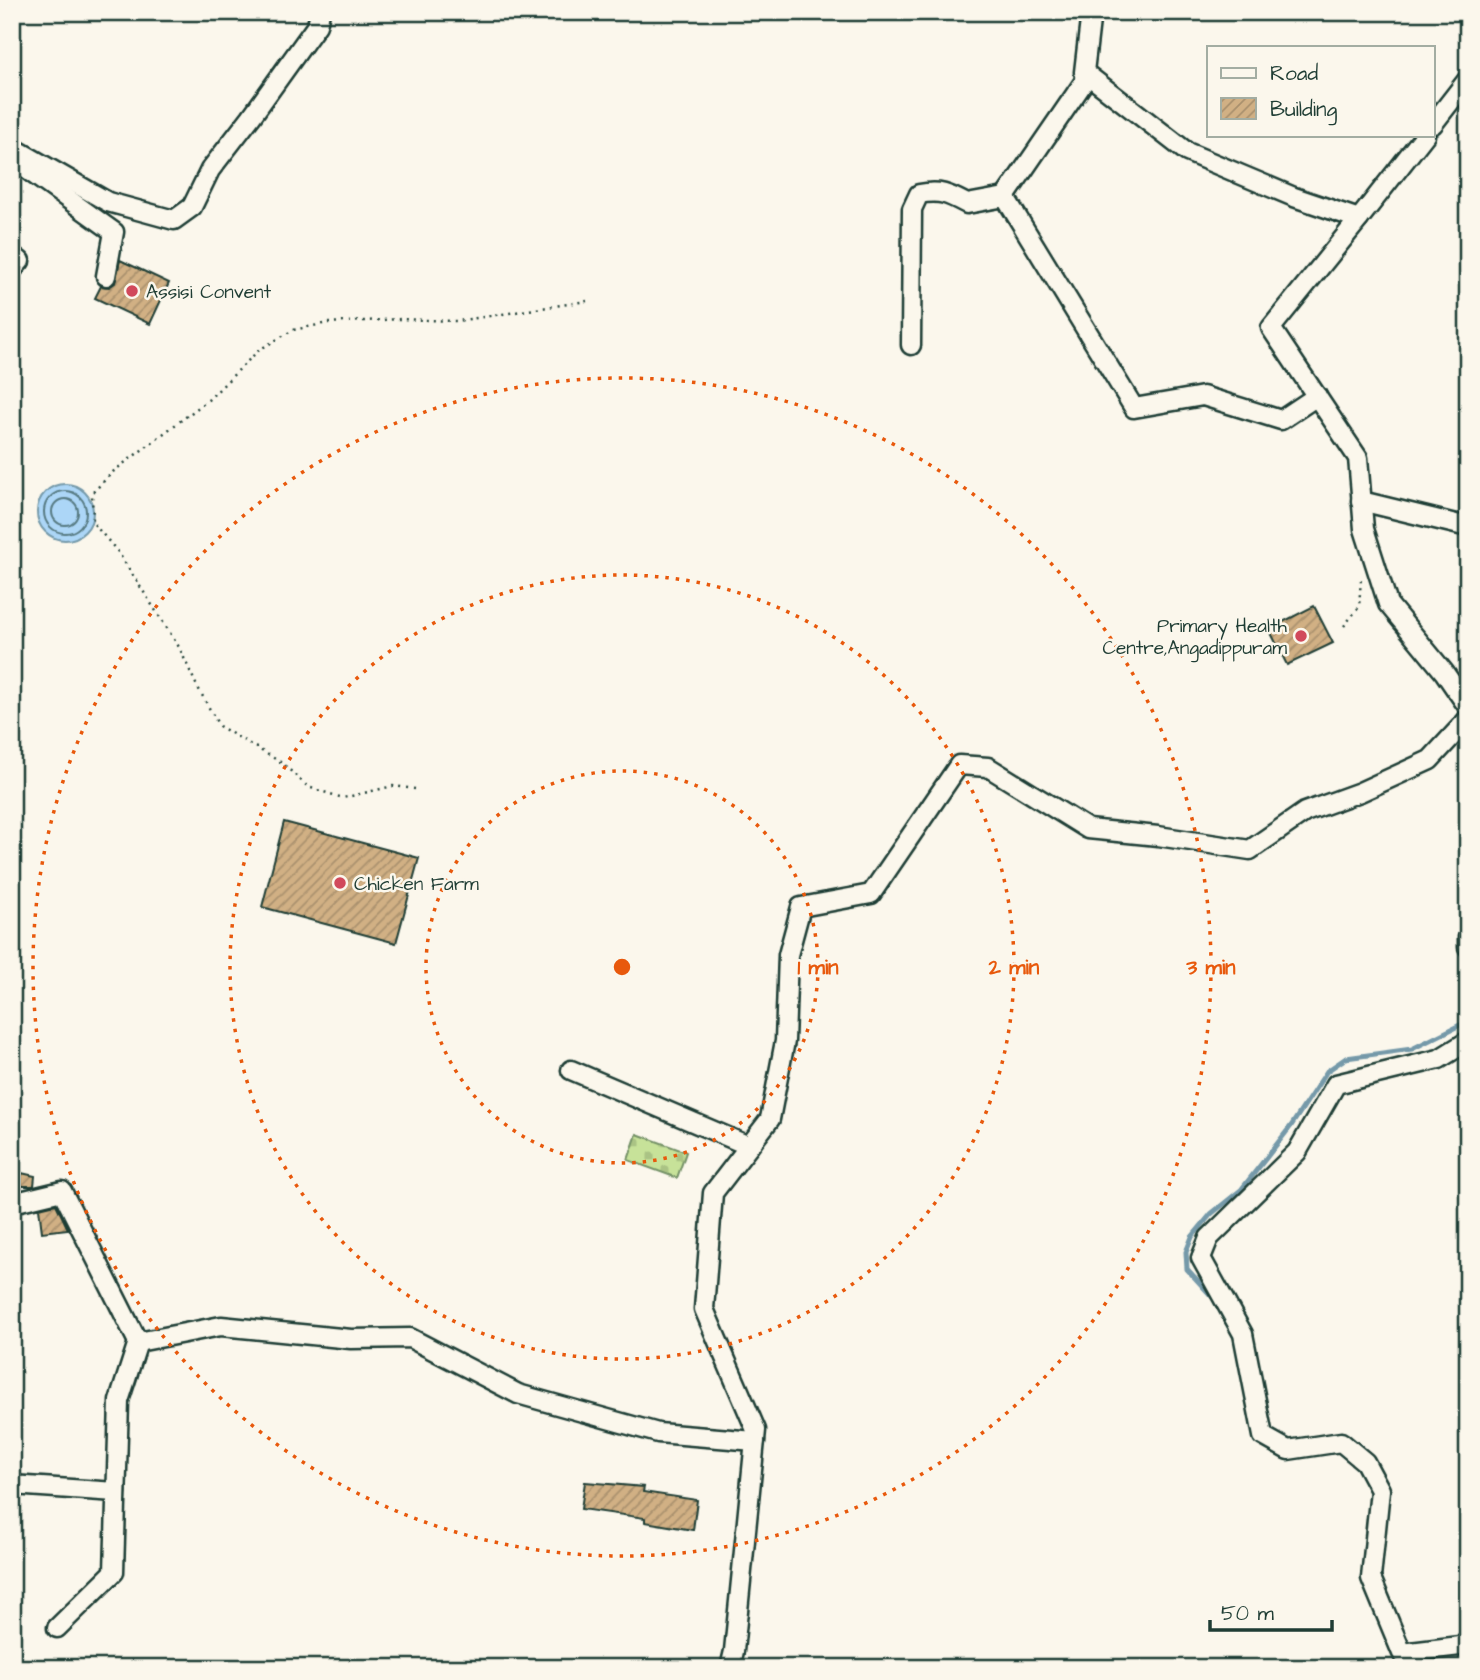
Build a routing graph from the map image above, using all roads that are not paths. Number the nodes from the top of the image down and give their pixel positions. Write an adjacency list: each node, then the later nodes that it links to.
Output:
1 (320, 12): 7 (street)
2 (1091, 12): 3 (street)
3 (1088, 76): 9 (street); 10 (street)
4 (1468, 79): 5 (street)
5 (1434, 123)
6 (1424, 136): 10 (street)
7 (12, 147)
8 (12, 159): 13 (street)
9 (1005, 197): 14 (street); 15 (street)
10 (1359, 219): 15 (street)
11 (12, 255): 12 (street)
12 (12, 270)
13 (106, 276)
14 (911, 345)
15 (1317, 396): 16 (street)
16 (1361, 500): 17 (street); 18 (street)
17 (1468, 527)
18 (1468, 707)
19 (1468, 719): 24 (street)
20 (1468, 939): 21 (street)
21 (1468, 947)
22 (1468, 1041): 31 (street)
23 (571, 1069): 24 (street)
24 (749, 1146): 27 (street)
25 (12, 1203): 26 (street)
26 (138, 1342): 27 (street); 29 (street)
27 (755, 1441): 32 (street)
28 (12, 1485): 29 (street)
29 (116, 1492): 30 (street)
30 (57, 1628)
31 (1468, 1645)
32 (730, 1668)

